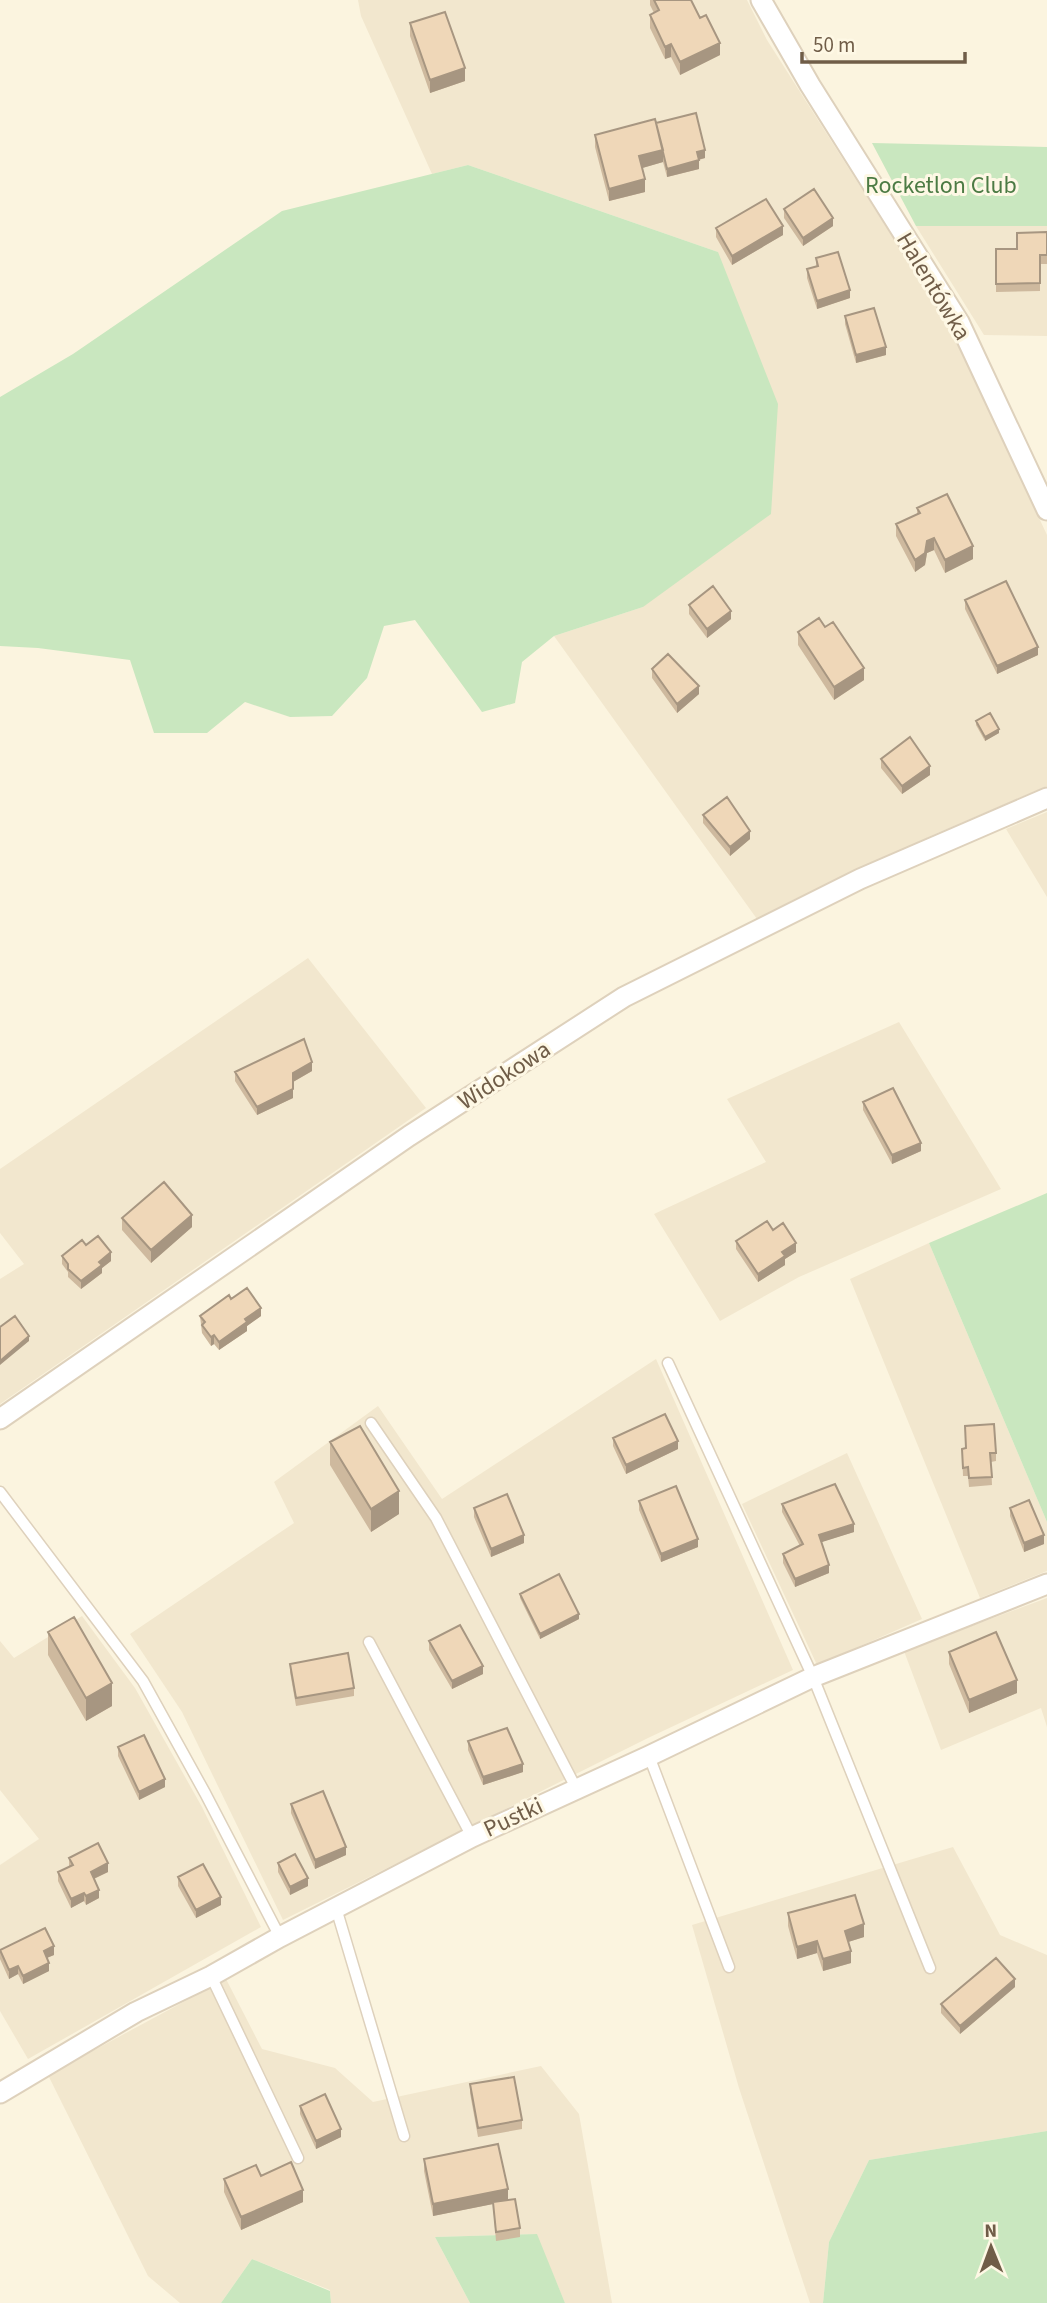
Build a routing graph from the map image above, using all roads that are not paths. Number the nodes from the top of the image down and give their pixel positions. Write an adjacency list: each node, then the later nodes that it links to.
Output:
1 (761, 0): 2 (street, Halentówka)
2 (1047, 510)
3 (1047, 798): 5 (street, Widokowa)
4 (668, 1363): 10 (lane)
5 (0, 1419)
6 (372, 1423): 12 (lane)
7 (0, 1492): 15 (lane)
8 (1047, 1584): 10 (street, Pustki)
9 (369, 1642): 13 (lane)
10 (813, 1677): 11 (street, Pustki); 17 (lane)
11 (649, 1756): 12 (street, Pustki); 16 (lane)
12 (576, 1788): 13 (street, Pustki)
13 (472, 1837): 14 (street, Pustki)
14 (336, 1908): 15 (street, Pustki); 20 (lane)
15 (280, 1937): 18 (street, Pustki)
16 (729, 1967)
17 (930, 1968)
18 (211, 1976): 19 (street, Pustki); 21 (lane)
19 (0, 2093)
20 (404, 2136)
21 (298, 2158)

